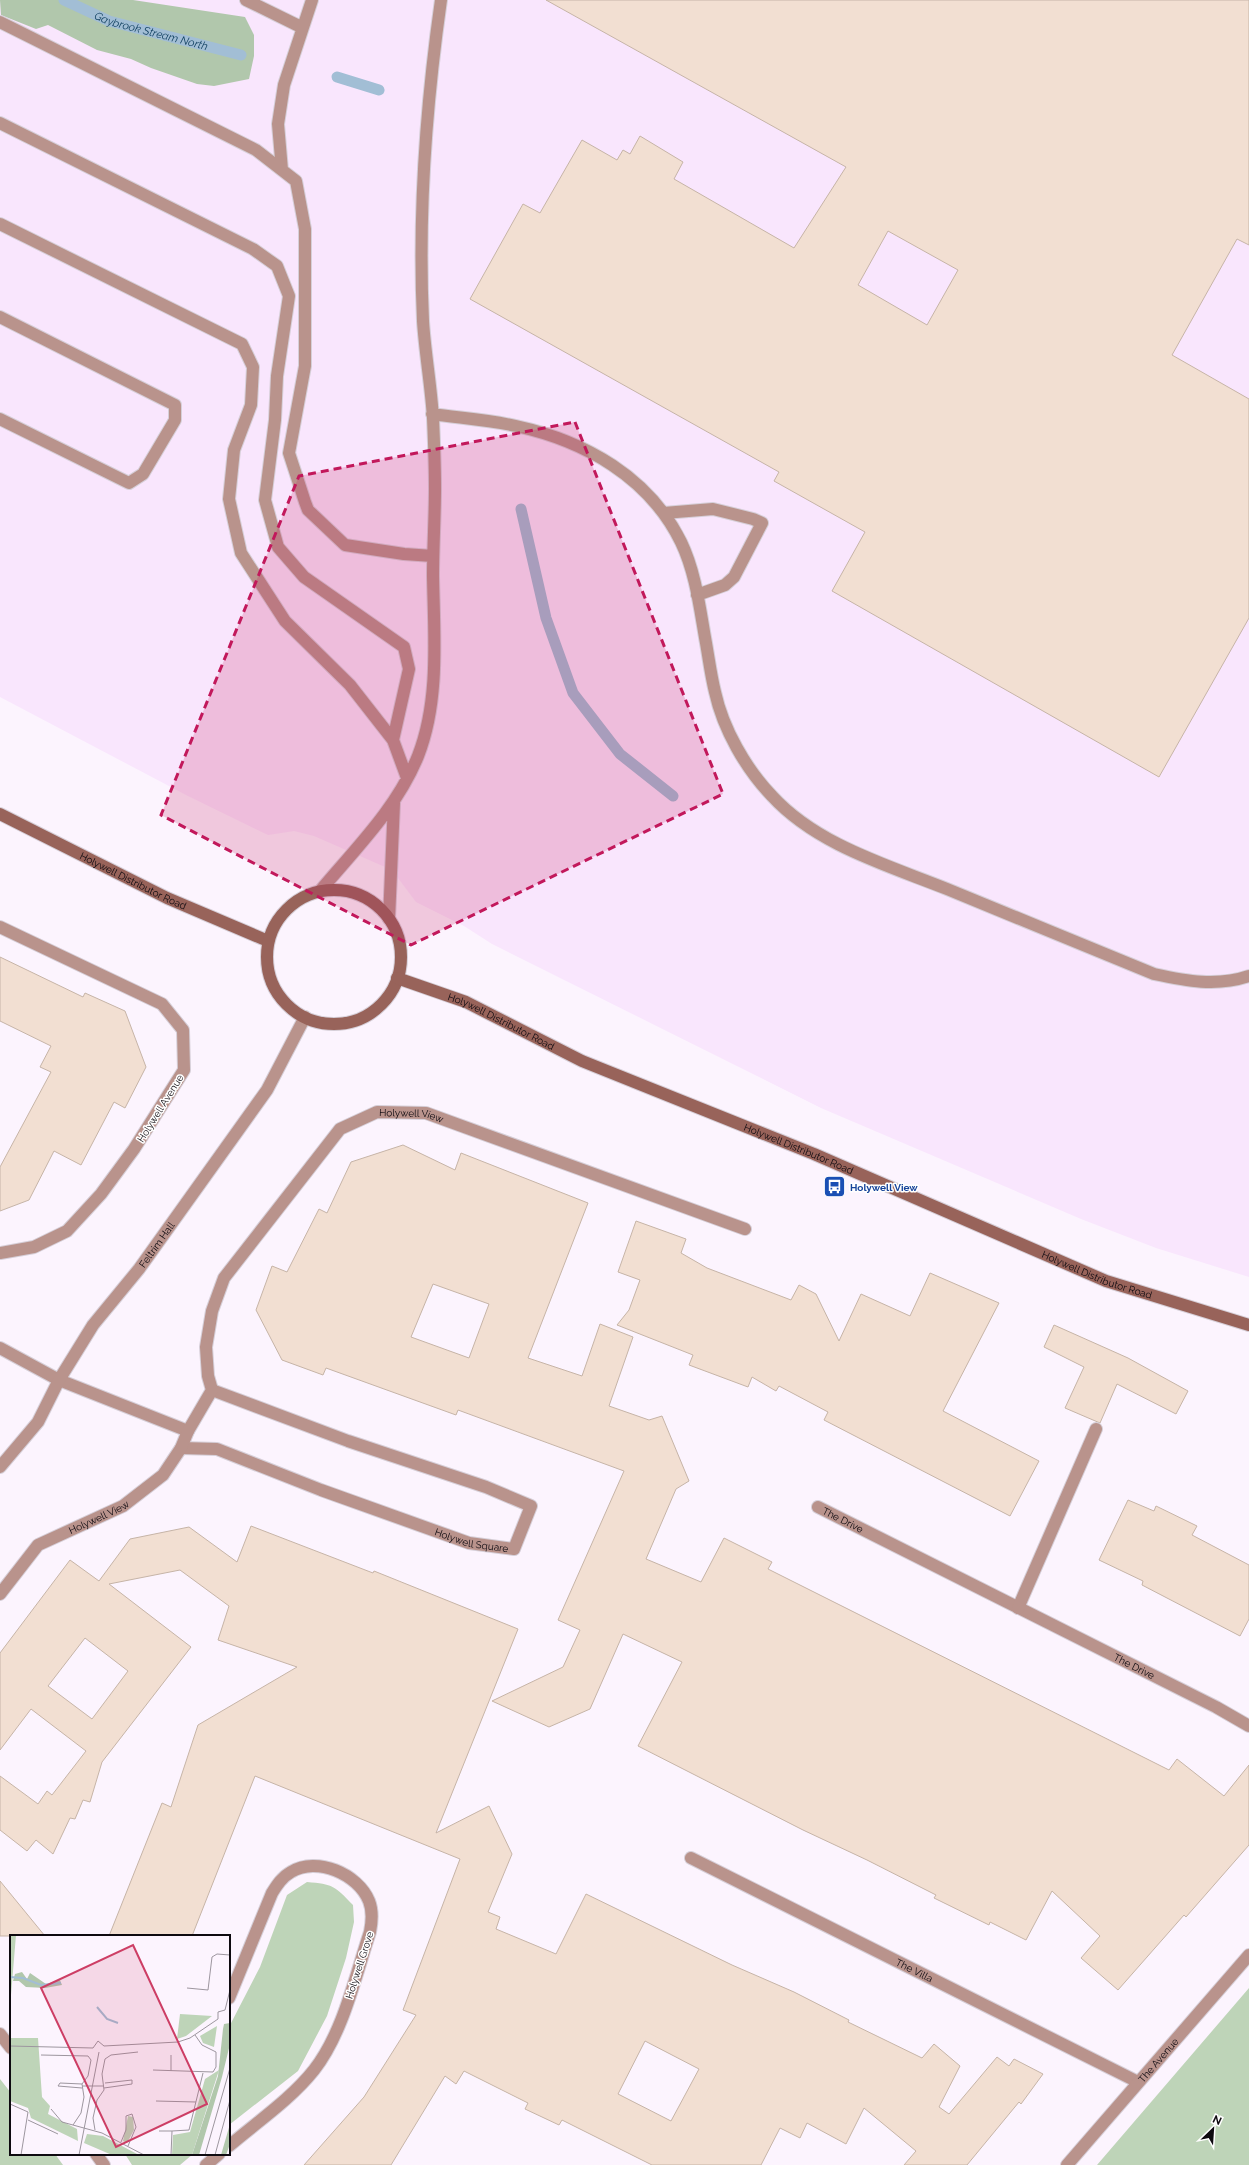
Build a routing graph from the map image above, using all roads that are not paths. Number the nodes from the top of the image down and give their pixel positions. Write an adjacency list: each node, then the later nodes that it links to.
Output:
1 (246, 0): 5 (street)
2 (312, 0): 5 (street)
3 (441, 0): 10 (street)
4 (0, 22): 7 (street)
5 (301, 28): 7 (street)
6 (0, 123): 15 (street)
7 (282, 170): 13 (street)
8 (0, 224): 15 (street)
9 (0, 317): 11 (street)
10 (432, 414): 12 (street); 13 (street)
11 (0, 419)
12 (664, 513): 14 (street); 14 (street)
13 (433, 556): 16 (street)
14 (697, 595): 23 (street)
15 (393, 740): 16 (street)
16 (407, 778): 17 (street)
17 (394, 803): 19 (street); 20 (street)
18 (0, 814): 22 (street, Holywell Distributor Road)
19 (320, 891): 20 (street); 22 (street)
20 (389, 919): 24 (street)
21 (0, 927): 27 (street, Holywell Avenue)
22 (268, 941): 25 (street)
23 (1249, 976)
24 (397, 978): 25 (street); 28 (street, Holywell Distributor Road)
25 (304, 1017): 30 (street, Feltrim Hall)
26 (745, 1229): 31 (street, Holywell View)
27 (0, 1253)
28 (1249, 1325)
29 (0, 1348): 30 (street)
30 (60, 1380): 33 (street); 35 (street, Feltrim Hall)
31 (212, 1390): 33 (street, Holywell View); 34 (street, Holywell Square)
32 (1096, 1429): 38 (street)
33 (188, 1430): 34 (street, Holywell View)
34 (180, 1448): 37 (street, Holywell View)
35 (0, 1467)
36 (818, 1507): 38 (street, The Drive)
37 (0, 1594)
38 (1018, 1608): 39 (street, The Drive)
39 (1249, 1726)
40 (691, 1858): 45 (street, The Villa)
41 (1249, 1955): 45 (street, The Avenue)
42 (230, 1996): 46 (street, Holywell Grove)
43 (0, 2034): 44 (street)
44 (10, 2047)
45 (1138, 2082): 51 (street, The Avenue)
46 (230, 2145)
47 (97, 2155): 49 (street)
48 (218, 2155): 50 (street)
49 (104, 2165)
50 (206, 2165)
51 (1067, 2165)

